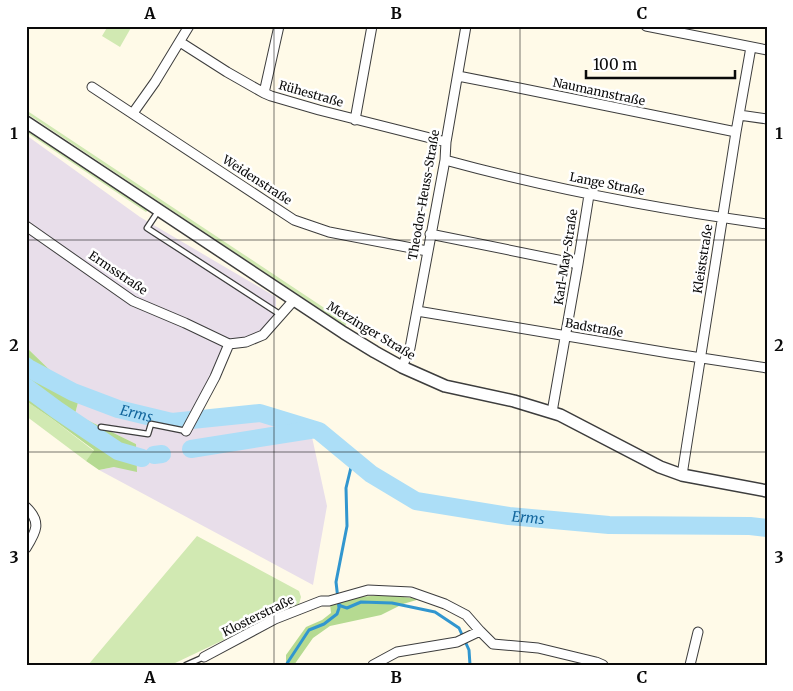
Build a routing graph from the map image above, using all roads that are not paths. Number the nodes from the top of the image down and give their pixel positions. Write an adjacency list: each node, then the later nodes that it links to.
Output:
1 (189, 26): 6 (street)
2 (279, 26): 11 (street)
3 (372, 26): 15 (street)
4 (466, 26): 9 (street, Theodor-Heuss-Straße)
5 (646, 26): 7 (street)
6 (180, 42): 11 (street, Rühestraße); 12 (street)
7 (751, 47): 8 (street); 13 (street, Kleiststraße)
8 (767, 50)
9 (458, 76): 17 (street, Naumannstraße); 18 (street, Theodor-Heuss-Straße)
10 (92, 87): 12 (street, Weidenstraße)
11 (264, 93): 15 (street, Rühestraße)
12 (134, 114): 26 (street, Weidenstraße)
13 (739, 115): 14 (street); 17 (street, Kleiststraße)
14 (767, 119)
15 (355, 120): 18 (street, Rühestraße)
16 (26, 122): 21 (street, Metzinger Straße)
17 (736, 132): 22 (street, Kleiststraße)
18 (446, 142): 19 (street, Theodor-Heuss-Straße)
19 (445, 160): 20 (street, Lange Straße); 25 (street, Theodor-Heuss-Straße)
20 (589, 195): 22 (street, Lange Straße); 27 (street, Karl-May-Straße)
21 (159, 210): 28 (street, Metzinger Straße); 30 (lane)
22 (722, 218): 23 (street, Lange Straße); 33 (street, Kleiststraße)
23 (767, 224)
24 (26, 226): 32 (street, Ermsstraße)
25 (430, 234): 26 (street, Theodor-Heuss-Straße); 27 (street)
26 (427, 251): 29 (street, Theodor-Heuss-Straße)
27 (578, 264): 31 (street, Karl-May-Straße)
28 (294, 300): 30 (street); 34 (street, Metzinger Straße)
29 (417, 311): 31 (street, Badstraße); 34 (street, Theodor-Heuss-Straße)
30 (281, 316): 32 (street)
31 (565, 336): 33 (street, Badstraße); 36 (street, Karl-May-Straße)
32 (229, 344): 38 (street)
33 (700, 358): 35 (street, Badstraße); 39 (street, Kleiststraße)
34 (402, 367): 36 (street, Metzinger Straße)
35 (767, 368)
36 (552, 412): 39 (street, Metzinger Straße)
37 (101, 427): 38 (lane)
38 (186, 431)
39 (682, 475): 40 (street, Metzinger Straße)
40 (767, 491)
41 (26, 507): 42 (street)
42 (26, 548)
43 (698, 632): 49 (street)
44 (477, 633): 45 (street, Klosterstraße); 47 (street); 48 (street, Klosterstraße)
45 (204, 657): 46 (lane)
46 (186, 665)
47 (373, 665)
48 (603, 665)
49 (690, 665)

